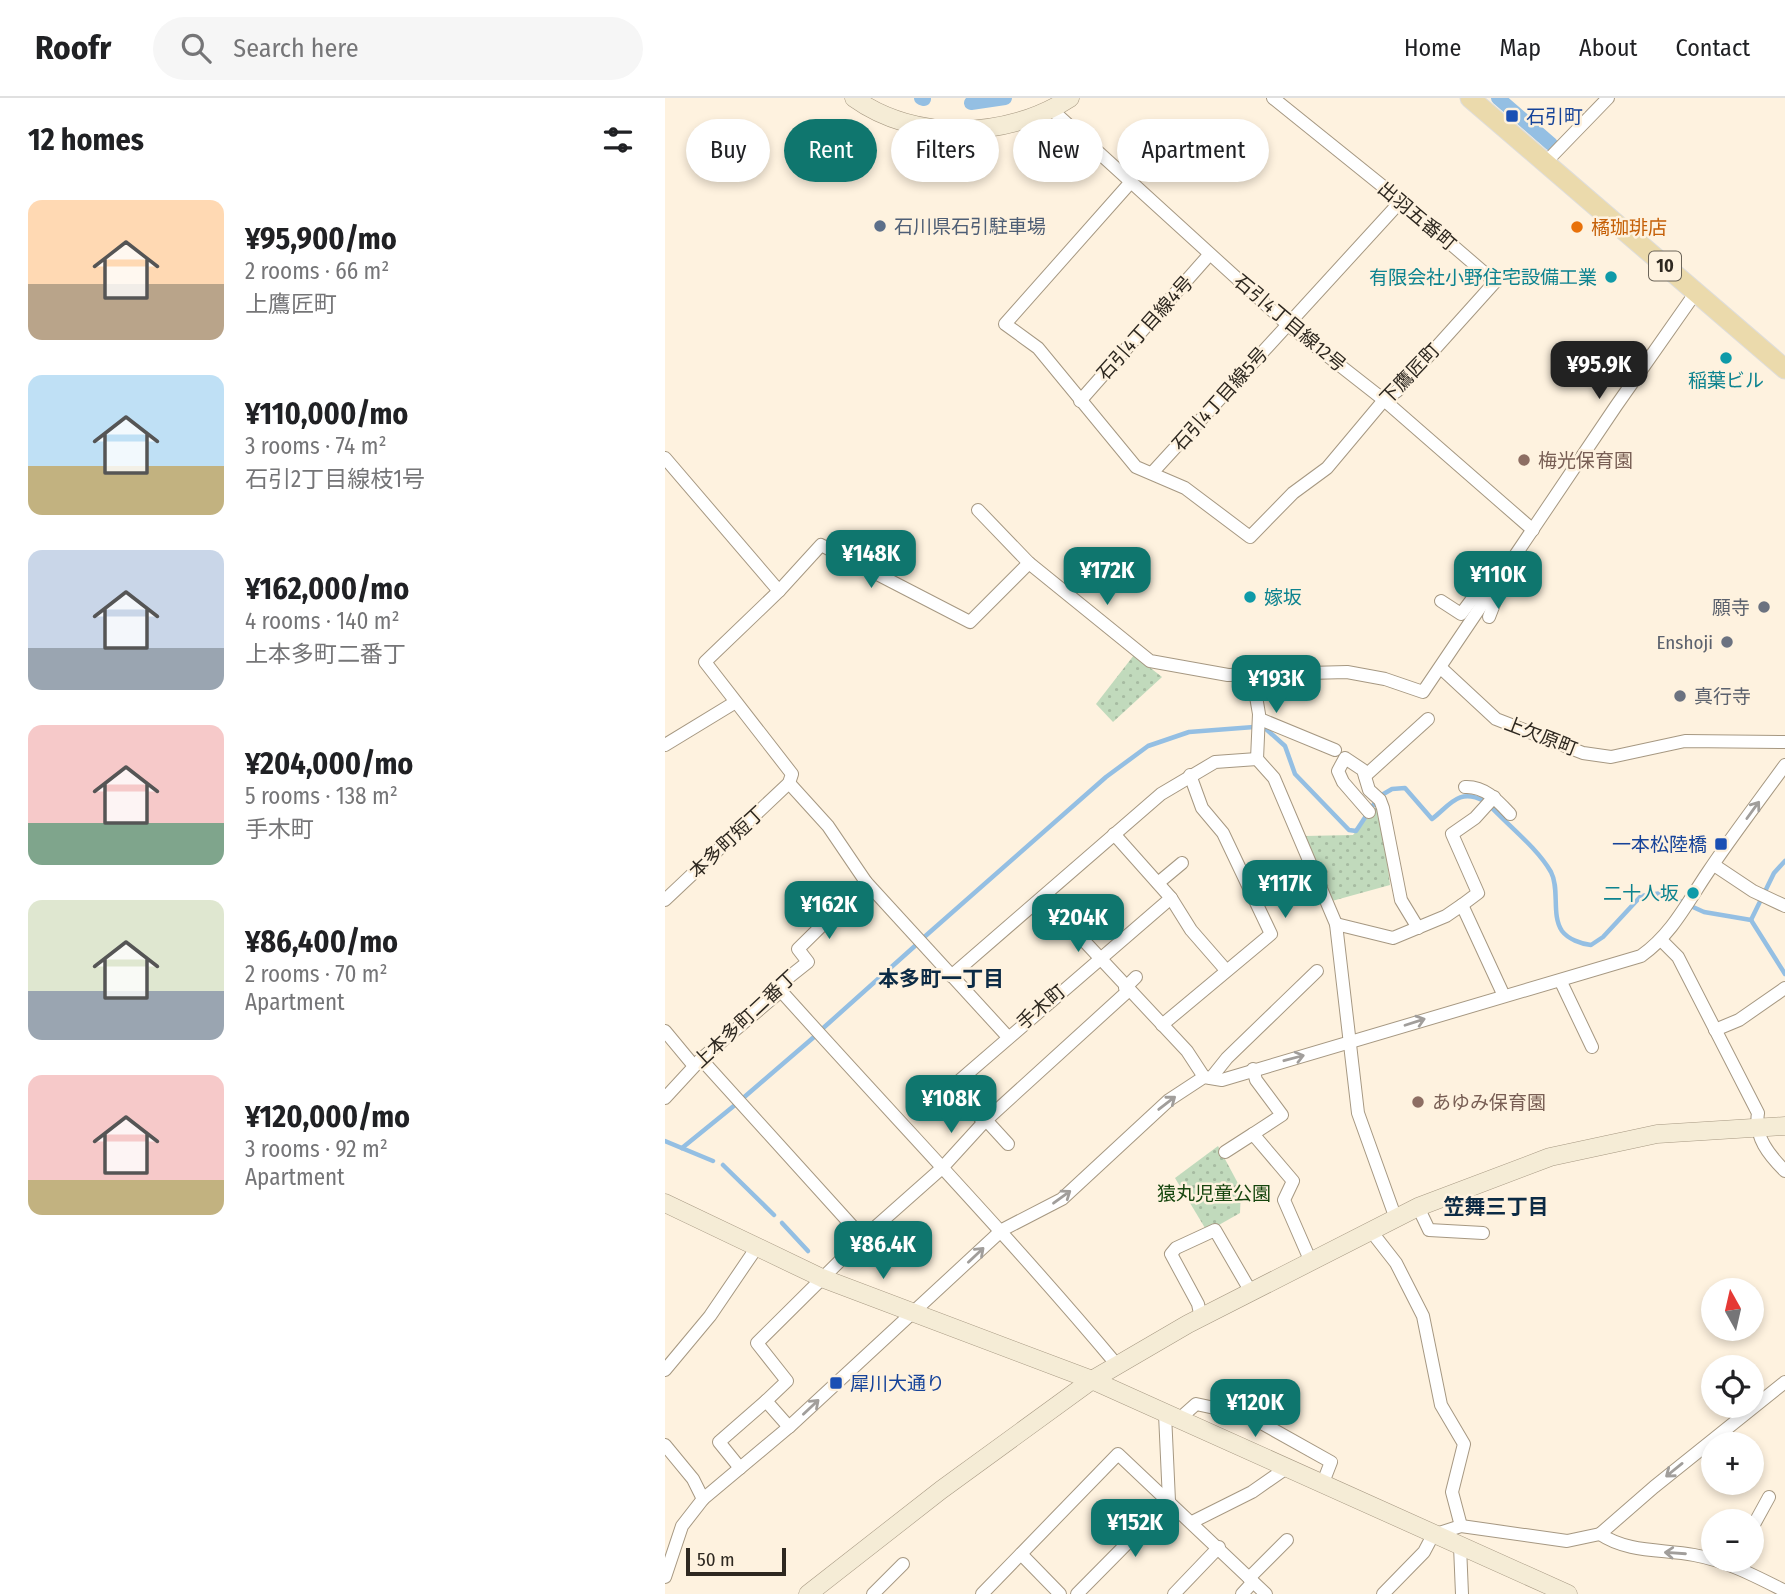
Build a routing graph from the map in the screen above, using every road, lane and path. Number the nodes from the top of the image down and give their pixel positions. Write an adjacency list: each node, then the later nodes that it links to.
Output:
1 (853, 98): 6 (street)
2 (1070, 98): 6 (street)
3 (1273, 98): 9 (street, 出羽五番町)
4 (1470, 98): 7 (main road, 10)
5 (1608, 98): 7 (street)
6 (1052, 110): 8 (street, 石引4丁目線12号)
7 (1545, 163): 12 (main road, 10)
8 (1130, 183): 10 (street, 石引4丁目線12号); 16 (street)
9 (1401, 201): 11 (street, 出羽五番町); 13 (street, 石引4丁目線5号)
10 (1209, 255): 13 (street, 石引4丁目線12号); 16 (street, 石引4丁目線4号)
11 (1495, 282): 15 (street, 下鷹匠町)
12 (1696, 292): 14 (main road, 10); 20 (street)
13 (1287, 324): 15 (street, 石引4丁目線12号); 18 (street, 石引4丁目線5号)
14 (1785, 369)
15 (1384, 400): 18 (street, 下鷹匠町); 20 (street, 石引4丁目線12号)
16 (1080, 401): 18 (street)
17 (665, 458): 23 (street)
18 (1152, 473)
19 (978, 510): 22 (street)
20 (1533, 530): 21 (street)
21 (1511, 560): 24 (street); 25 (street); 26 (street)
22 (1029, 563): 23 (street); 27 (street)
23 (779, 591): 28 (street)
24 (1441, 601)
25 (1489, 617)
26 (1440, 670): 27 (street); 31 (street, 上欠原町)
27 (1252, 673): 29 (street)
28 (734, 703): 32 (street); 38 (street)
29 (1259, 719): 33 (street); 34 (street)
30 (1428, 719): 37 (street)
31 (1785, 743)
32 (665, 745)
33 (1340, 754): 37 (street); 41 (street)
34 (1257, 759): 36 (street); 53 (street)
35 (1785, 765): 45 (street, one-way to 35)
36 (1190, 775): 43 (street); 57 (street)
37 (1365, 775): 54 (street)
38 (789, 783): 46 (street); 50 (street, 本多町短丁)
39 (1465, 786): 40 (street)
40 (1494, 797): 42 (street); 51 (street)
41 (1369, 812)
42 (1510, 814)
43 (1114, 834): 47 (street); 48 (street)
44 (1182, 863): 47 (street)
45 (1714, 864): 52 (street); 55 (street)
46 (866, 882): 59 (street); 64 (street, 上本多町二番丁)
47 (1158, 883): 49 (street)
48 (1043, 897): 56 (street); 59 (street)
49 (1171, 898): 56 (street, 手木町); 57 (street)
50 (665, 900)
51 (1462, 905): 54 (street); 65 (street)
52 (1785, 906)
53 (1336, 924): 54 (street); 70 (street)
54 (1418, 928)
55 (1662, 941): 61 (street); 67 (street)
56 (1098, 958): 63 (street); 69 (street, 手木町)
57 (1225, 970): 66 (street)
58 (1317, 971): 74 (street)
59 (951, 976): 69 (street)
60 (1136, 977): 63 (street)
61 (1561, 982): 65 (street); 71 (street)
62 (1785, 988): 67 (street)
63 (1126, 989): 66 (street); 76 (street)
64 (781, 991): 72 (street, 上本多町二番丁); 82 (street)
65 (1504, 996): 70 (street, one-way to 65)
66 (1162, 1025): 74 (street)
67 (1715, 1030): 78 (street)
68 (665, 1031): 72 (street)
69 (1007, 1037): 76 (street, 手木町)
70 (1349, 1042): 73 (street, one-way to 70); 86 (street)
71 (1591, 1047)
72 (697, 1062): 75 (street, 上本多町二番丁); 90 (street)
73 (1253, 1069): 74 (street); 79 (street)
74 (1207, 1077): 87 (street, one-way to 74)
75 (665, 1098)
76 (985, 1121): 80 (street); 82 (street)
77 (1785, 1126): 78 (street)
78 (1755, 1128): 83 (street); 85 (street)
79 (1253, 1134): 81 (street); 92 (street)
80 (1008, 1144)
81 (1225, 1152)
82 (942, 1168): 87 (street); 90 (street)
83 (1785, 1171)
84 (665, 1203): 91 (street)
85 (1418, 1207): 86 (street); 89 (street)
86 (1396, 1219): 88 (street)
87 (1002, 1230): 95 (street, one-way to 87); 97 (street)
88 (1371, 1231): 92 (street); 113 (street)
89 (1483, 1233)
90 (863, 1238): 93 (street)
91 (757, 1247): 93 (street); 98 (street)
92 (1311, 1262): 94 (street)
93 (822, 1278): 95 (street); 101 (street)
94 (1251, 1292): 96 (street); 96 (street)
95 (913, 1314): 99 (street); 103 (street, one-way to 95)
96 (1201, 1318): 97 (street)
97 (1118, 1365): 99 (street)
98 (665, 1370)
99 (1092, 1380): 102 (street); 126 (street)
100 (1785, 1382): 114 (street, one-way to 114)
101 (766, 1401): 103 (street); 105 (street)
102 (1171, 1417): 106 (street); 107 (street); 110 (street)
103 (789, 1427): 105 (street)
104 (665, 1445): 109 (street)
105 (740, 1468): 109 (street)
106 (1285, 1469): 107 (street); 112 (street)
107 (1322, 1485): 115 (street)
108 (1769, 1497): 111 (street)
109 (703, 1499): 123 (street)
110 (1169, 1501): 112 (street); 119 (street); 130 (street)
111 (1762, 1509)
112 (1192, 1522): 118 (street)
113 (1461, 1526): 114 (street); 115 (street)
114 (1600, 1534): 120 (street, one-way to 114)
115 (1433, 1535): 117 (street); 134 (street)
116 (1287, 1540): 124 (street)
117 (1460, 1546): 135 (street); 136 (street)
118 (1219, 1547): 124 (street); 131 (street)
119 (1021, 1554): 128 (street); 129 (street)
120 (1701, 1556)
121 (903, 1564): 127 (street)
122 (1751, 1572): 125 (street)
123 (665, 1577)
124 (1251, 1580): 132 (street); 133 (street)
125 (1785, 1591)
126 (808, 1594)
127 (873, 1594)
128 (982, 1594)
129 (1060, 1594)
130 (1077, 1594)
131 (1174, 1594)
132 (1242, 1594)
133 (1266, 1594)
134 (1383, 1594)
135 (1462, 1594)
136 (1568, 1594)

